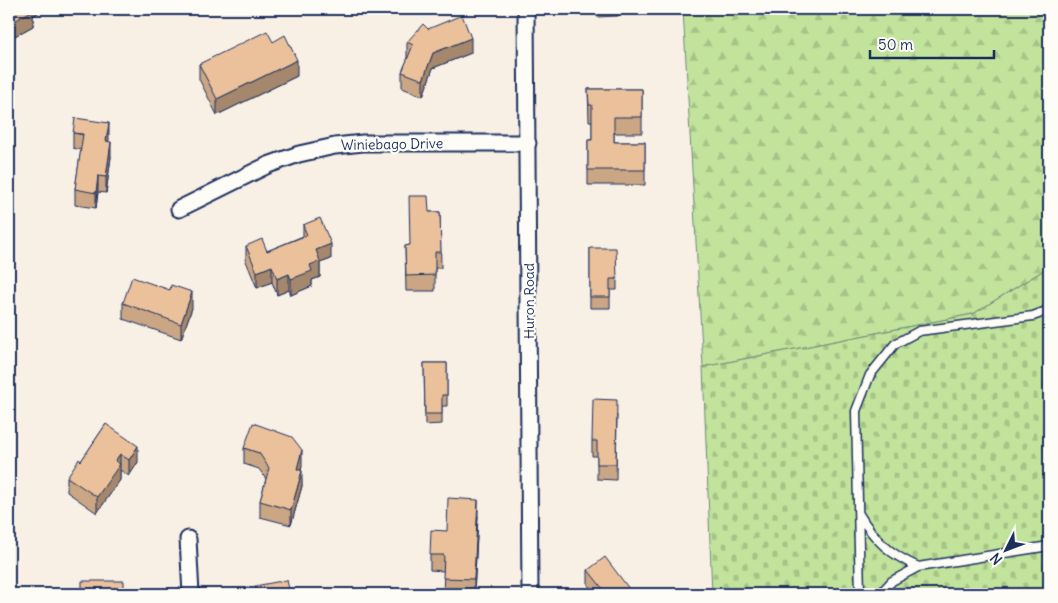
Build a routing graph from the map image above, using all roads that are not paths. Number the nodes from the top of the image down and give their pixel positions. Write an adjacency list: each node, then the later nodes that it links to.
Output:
1 (526, 9): 2 (street, Huron Road)
2 (528, 143): 3 (street, Winiebago Drive); 10 (street, Huron Road)
3 (179, 209)
4 (1049, 310): 5 (lane)
5 (858, 514): 8 (lane); 11 (lane)
6 (188, 539): 9 (street)
7 (1049, 546): 8 (lane)
8 (918, 567): 12 (lane)
9 (191, 594)
10 (530, 594)
11 (860, 594)
12 (880, 594)

